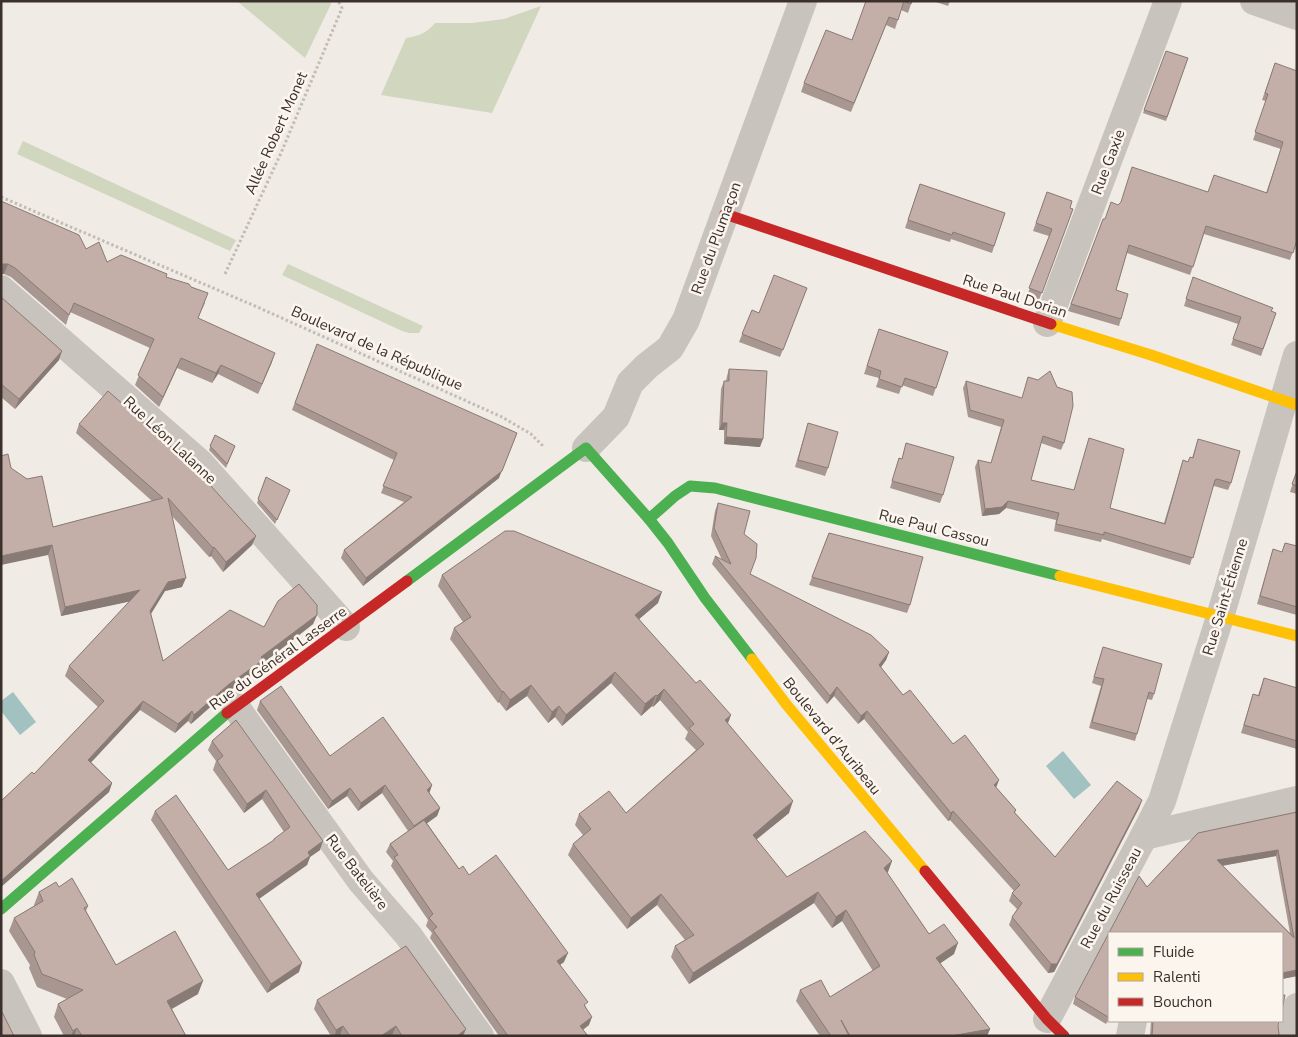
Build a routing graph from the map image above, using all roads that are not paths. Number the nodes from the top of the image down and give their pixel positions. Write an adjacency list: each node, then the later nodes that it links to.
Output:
1 (803, 1): 5 (street, Rue du Plumaçon)
2 (1168, 1): 7 (street, Rue Gaxie)
3 (1254, 1): 4 (street)
4 (1297, 16)
5 (725, 214): 7 (street, Rue Paul Dorian); 10 (street, Rue du Plumaçon)
6 (1, 289): 13 (street, Rue Léon Lalanne)
7 (1047, 323): 9 (street, Rue Paul Dorian)
8 (1297, 355): 9 (street, Rue Saint-Étienne)
9 (1290, 403): 12 (street, Rue Saint-Étienne)
10 (586, 448): 11 (street, Boulevard d'Auribeau); 13 (street, Rue du Général Lasserre)
11 (649, 519): 12 (street, Rue Paul Cassou); 22 (street, Boulevard d'Auribeau)
12 (1220, 617): 14 (street, Rue Paul Cassou); 17 (street, Rue Saint-Étienne)
13 (346, 627): 15 (street, Rue du Général Lasserre)
14 (1297, 636)
15 (236, 706): 18 (street, Rue du Général Lasserre); 24 (street, Rue Batelière)
16 (1297, 800): 17 (street, Rue du Ruisseau)
17 (1144, 836): 22 (street, Rue du Ruisseau)
18 (1, 909)
19 (1, 983): 23 (street)
20 (1297, 1007): 26 (street)
21 (1133, 1022): 25 (street)
22 (1050, 1028)
23 (28, 1036)
24 (480, 1036)
25 (1130, 1036)
26 (1291, 1036)

